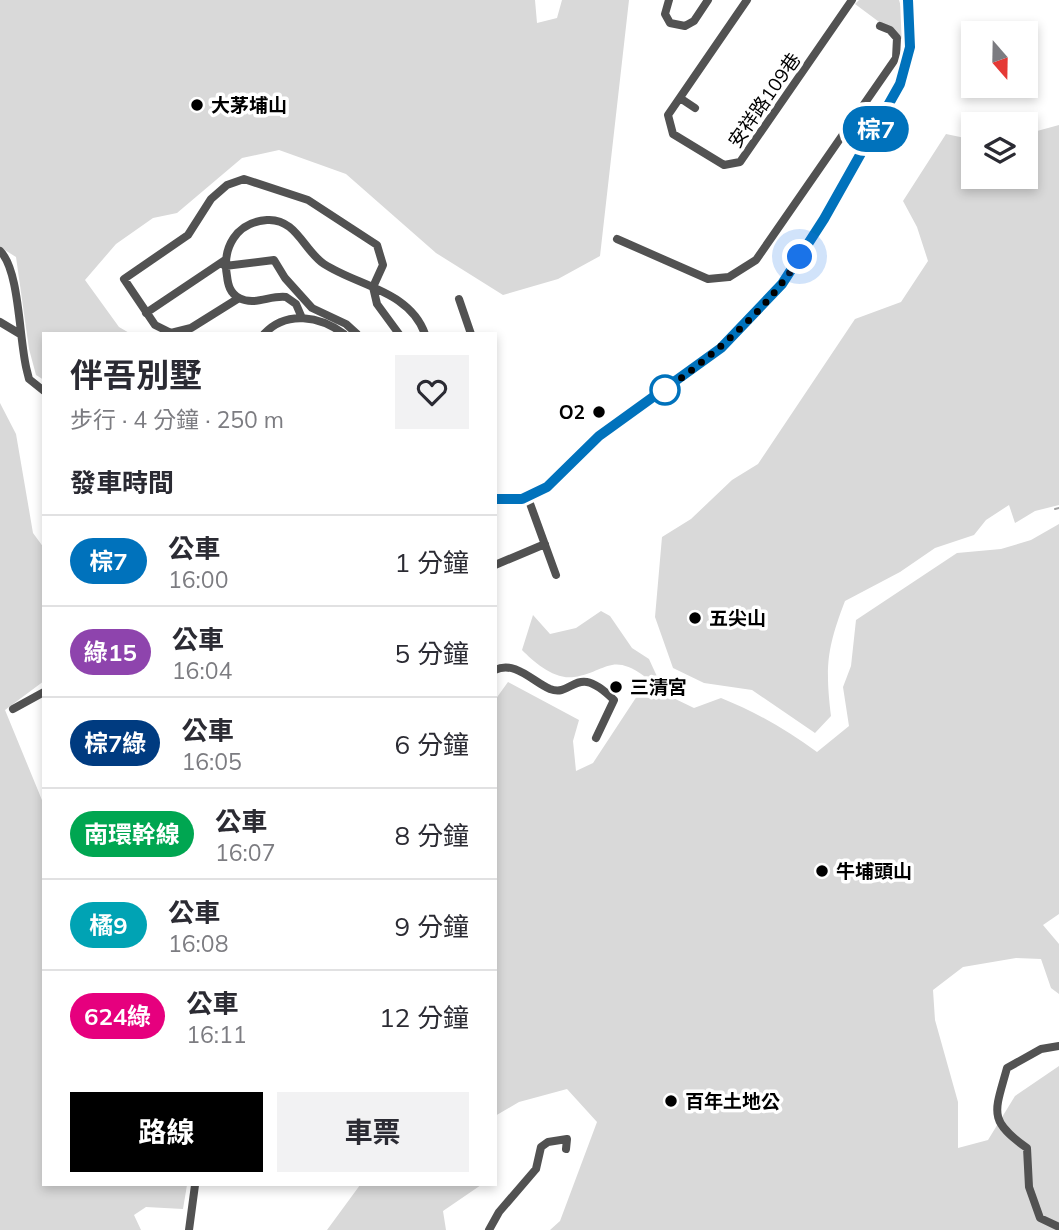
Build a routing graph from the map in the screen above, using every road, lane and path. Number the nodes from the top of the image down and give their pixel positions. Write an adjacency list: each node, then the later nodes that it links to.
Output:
1 (669, 0): 2 (street)
2 (708, 0)
3 (747, 0): 7 (street, 安祥路109巷)
4 (852, 0): 7 (street, 安祥路109巷)
5 (908, 0): 26 (street)
6 (880, 26): 9 (street)
7 (680, 98): 8 (street)
8 (695, 108)
9 (617, 239)
10 (0, 251): 24 (street)
11 (225, 263): 12 (street); 13 (street); 15 (street); 20 (street)
12 (373, 287): 15 (street); 21 (street); 22 (street)
13 (239, 298): 15 (street); 16 (street)
14 (459, 299): 23 (street)
15 (146, 313)
16 (302, 318): 18 (street); 19 (street)
17 (0, 322): 24 (street)
18 (266, 332)
19 (341, 332)
20 (355, 332)
21 (398, 332)
22 (424, 332)
23 (470, 332)
24 (20, 334): 25 (street)
25 (42, 389)
26 (528, 498): 27 (street); 28 (street)
27 (497, 499)
28 (545, 544): 29 (street); 30 (street)
29 (497, 564)
30 (556, 575)
31 (497, 669): 34 (street)
32 (42, 693): 33 (street)
33 (13, 709)
34 (596, 738)
35 (1059, 1046): 38 (street)
36 (566, 1149): 40 (street)
37 (195, 1186): 39 (street)
38 (1059, 1227)
39 (189, 1230)
40 (489, 1230)

